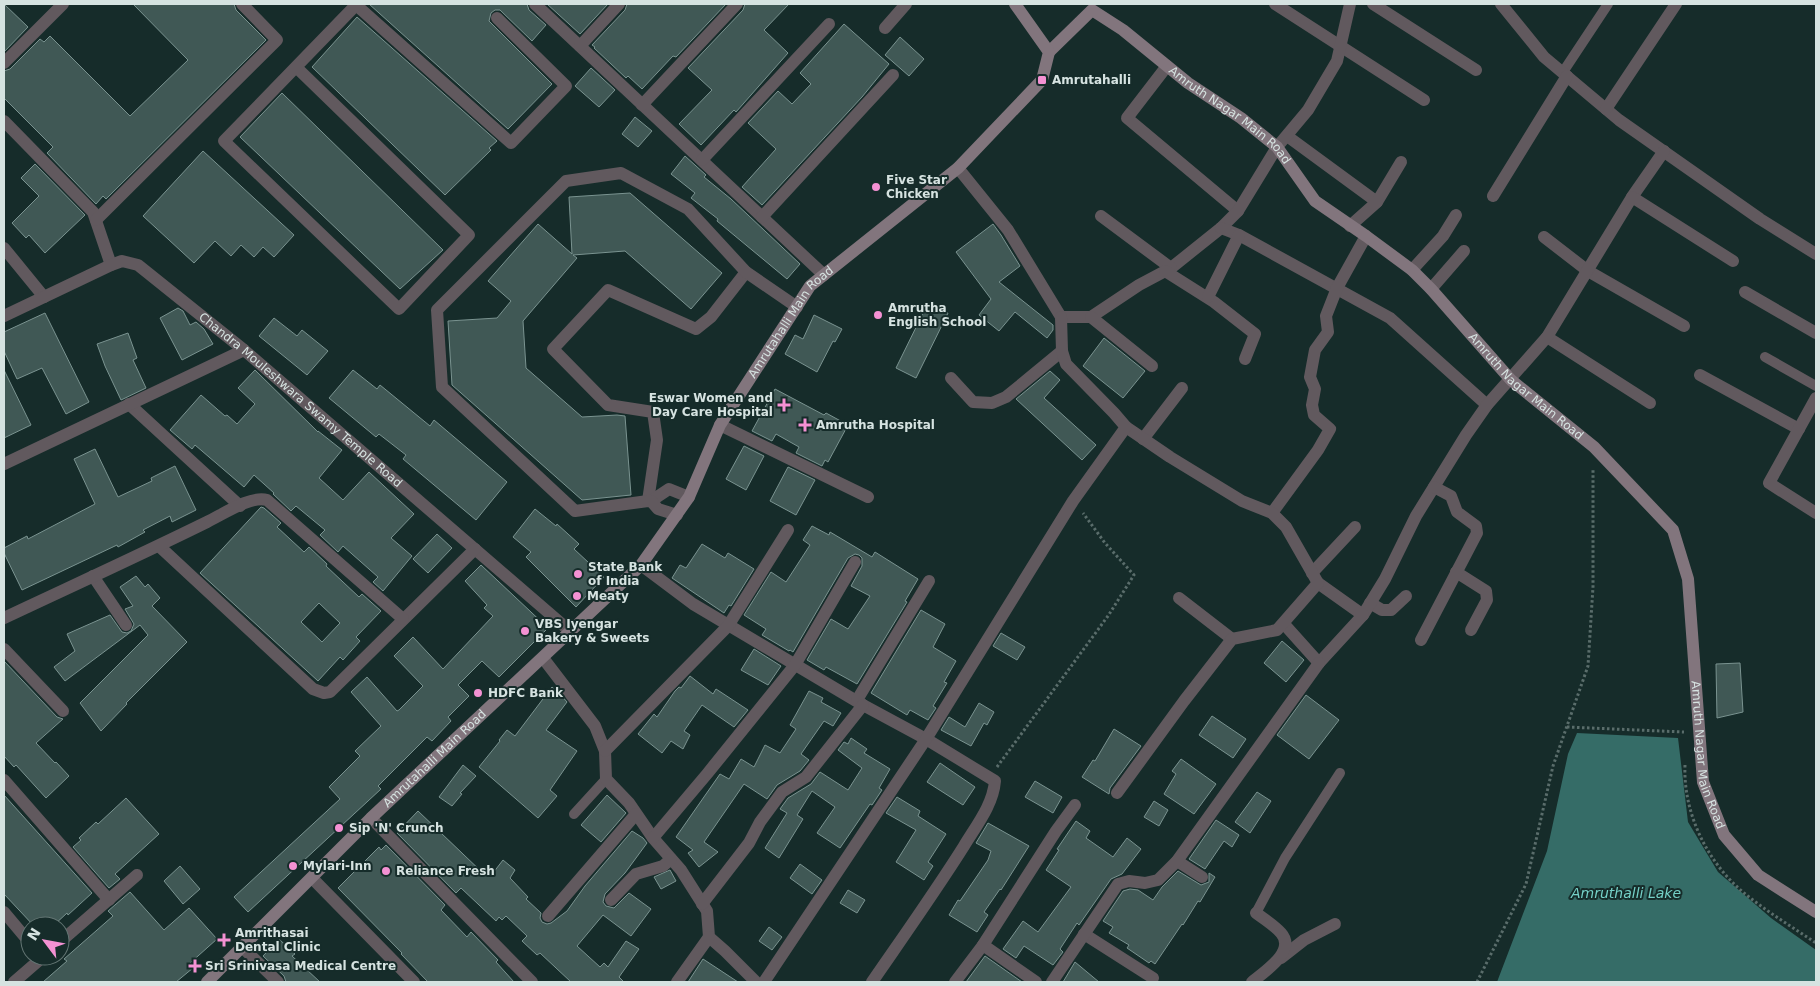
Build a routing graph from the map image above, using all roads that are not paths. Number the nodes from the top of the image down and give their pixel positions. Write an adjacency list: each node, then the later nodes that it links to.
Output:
1 (63, 4): 22 (street)
2 (242, 4): 45 (street)
3 (355, 4): 16 (street); 24 (street)
4 (535, 4): 19 (street)
5 (619, 4): 19 (street)
6 (738, 4): 29 (street)
7 (906, 4): 18 (street)
8 (1015, 4): 21 (street)
9 (1275, 4): 20 (street)
10 (1350, 4): 20 (street)
11 (1373, 4): 25 (street)
12 (1501, 4): 26 (street)
13 (1608, 4): 26 (lane)
14 (1676, 4): 30 (street)
15 (1095, 7): 21 (street, Amruth Nagar Main Road); 23 (street, Amruth Nagar Main Road)
16 (498, 18)
17 (829, 24): 35 (street)
18 (885, 28)
19 (580, 46): 29 (street)
20 (1340, 46): 28 (street); 32 (street)
21 (1049, 52): 37 (street, Amrutahalli Main Road)
22 (4, 63)
23 (1167, 66): 33 (street, Amruth Nagar Main Road); 41 (street)
24 (296, 67): 24 (street)
25 (1476, 70)
26 (1565, 74): 30 (street); 38 (street)
27 (893, 75): 44 (street)
28 (1424, 100)
29 (642, 105): 35 (street)
30 (1606, 109): 34 (street)
31 (4, 120): 45 (street)
32 (1287, 136): 33 (street); 40 (street)
33 (1277, 147): 41 (street); 46 (street, Amruth Nagar Main Road)
34 (1664, 151): 39 (street); 53 (street)
35 (702, 160): 44 (street)
36 (1400, 162): 40 (street)
37 (958, 168): 60 (street, Amrutahalli Main Road); 68 (street)
38 (1493, 196)
39 (1632, 197): 54 (street); 58 (street)
40 (1377, 202): 46 (street)
41 (1238, 211): 47 (street)
42 (1456, 215): 57 (street)
43 (1101, 216): 56 (street)
44 (762, 217): 60 (street)
45 (96, 220): 55 (street)
46 (1350, 226): 49 (street, Amruth Nagar Main Road)
47 (1221, 228): 48 (street); 56 (street)
48 (1240, 236): 61 (street); 65 (street)
49 (1366, 236): 57 (street, Amruth Nagar Main Road); 61 (street)
50 (1544, 237): 58 (street)
51 (4, 248): 64 (street)
52 (1464, 251): 62 (street)
53 (1816, 254)
54 (1733, 260)
55 (111, 265): 64 (street, Chandra Mouleshwara Swamy Temple Road); 73 (street, Chandra Mouleshwara Swamy Temple Road)
56 (1168, 270): 65 (street); 69 (street)
57 (1412, 270): 62 (street, Amruth Nagar Main Road)
58 (1588, 271): 70 (street); 72 (street)
59 (746, 272): 66 (street); 95 (street); 95 (street)
60 (824, 275): 66 (street, Amrutahalli Main Road)
61 (1337, 288): 86 (street); 97 (street)
62 (1431, 289): 80 (street, Amruth Nagar Main Road)
63 (1745, 292): 71 (street)
64 (44, 297): 67 (street, Chandra Mouleshwara Swamy Temple Road)
65 (1208, 298): 76 (street)
66 (797, 307): 87 (street, Amrutahalli Main Road)
67 (4, 316)
68 (1061, 317): 69 (street); 74 (street)
69 (1091, 317): 77 (street)
70 (1684, 326)
71 (1816, 333)
72 (1547, 337): 80 (street); 84 (street)
73 (244, 350): 85 (street); 103 (street, Chandra Mouleshwara Swamy Temple Road)
74 (1062, 351): 79 (street); 88 (street)
75 (1765, 357): 81 (lane)
76 (1245, 359)
77 (1152, 366)
78 (1700, 375): 89 (street)
79 (951, 378)
80 (1511, 380): 86 (street); 149 (street, Amruth Nagar Main Road)
81 (1816, 386)
82 (1182, 388): 90 (street)
83 (1816, 398): 89 (street)
84 (1650, 403)
85 (129, 404): 91 (street); 96 (street)
86 (1487, 405): 92 (street)
87 (720, 425): 93 (street, Amrutahalli Main Road); 94 (street)
88 (1126, 427): 90 (street); 129 (street)
89 (1799, 429): 98 (street)
90 (1143, 439): 97 (street)
91 (4, 464)
92 (1434, 487): 106 (street); 112 (street)
93 (689, 497): 95 (street); 99 (street, Amrutahalli Main Road)
94 (868, 497)
95 (650, 501): 99 (street)
96 (240, 506): 102 (street); 115 (street)
97 (1272, 513): 108 (street)
98 (1816, 513)
99 (677, 515): 105 (street, Amrutahalli Main Road)
100 (1356, 527): 108 (street)
101 (788, 530): 118 (street)
102 (159, 546): 107 (street); 115 (street)
103 (474, 549): 115 (street); 120 (street, Chandra Mouleshwara Swamy Temple Road)
104 (855, 562): 126 (street)
105 (641, 565): 118 (street); 120 (street, Amrutahalli Main Road)
106 (1456, 572): 119 (street); 122 (street)
107 (93, 576): 114 (street); 117 (street)
108 (1315, 578): 113 (street); 116 (street)
109 (928, 581): 127 (street)
110 (1406, 596): 112 (street)
111 (1179, 598): 121 (street)
112 (1370, 603): 113 (street)
113 (1363, 615): 125 (street)
114 (4, 618)
115 (403, 619)
116 (1284, 624): 121 (street); 125 (street)
117 (126, 625)
118 (728, 626): 126 (street); 130 (street)
119 (1471, 630)
120 (571, 632): 124 (street, Amrutahalli Main Road)
121 (1232, 639): 134 (street)
122 (1421, 640)
123 (4, 649): 128 (street)
124 (544, 658): 130 (street); 138 (street, Amrutahalli Main Road)
125 (1319, 663): 141 (street)
126 (795, 665): 127 (street); 139 (street)
127 (860, 703): 129 (street); 147 (street)
128 (63, 711)
129 (926, 739): 169 (street); 170 (street)
130 (604, 751): 132 (street)
131 (1340, 774): 150 (lane)
132 (606, 779): 136 (lane); 137 (street)
133 (4, 780): 145 (street)
134 (1117, 793)
135 (1075, 805): 157 (street)
136 (574, 814)
137 (636, 814): 139 (street); 151 (street)
138 (370, 818): 144 (street, Amrutahalli Main Road); 166 (street)
139 (653, 838): 140 (street)
140 (671, 859): 146 (street); 147 (street)
141 (1177, 861): 143 (street); 155 (street)
142 (138, 875): 145 (street)
143 (1202, 877)
144 (312, 878): 158 (street, Amrutahalli Main Road); 165 (street)
145 (109, 900): 154 (street)
146 (611, 900)
147 (702, 904): 156 (street)
148 (4, 912): 153 (street)
149 (1816, 912)
150 (1256, 913): 159 (street)
151 (548, 916)
152 (1335, 924): 159 (street)
153 (20, 931)
154 (70, 933)
155 (1084, 934): 161 (street); 173 (street)
156 (709, 937): 167 (street); 168 (street)
157 (983, 945): 171 (street); 172 (street)
158 (242, 947): 163 (street, Amrutahalli Main Road); 164 (street)
159 (1281, 958): 174 (street)
160 (32, 966): 162 (street)
161 (1153, 978)
162 (14, 982)
163 (208, 982)
164 (278, 982)
165 (414, 982)
166 (532, 982)
167 (676, 982)
168 (756, 982)
169 (764, 982)
170 (872, 982)
171 (955, 982)
172 (1036, 982)
173 (1052, 982)
174 (1252, 982)

